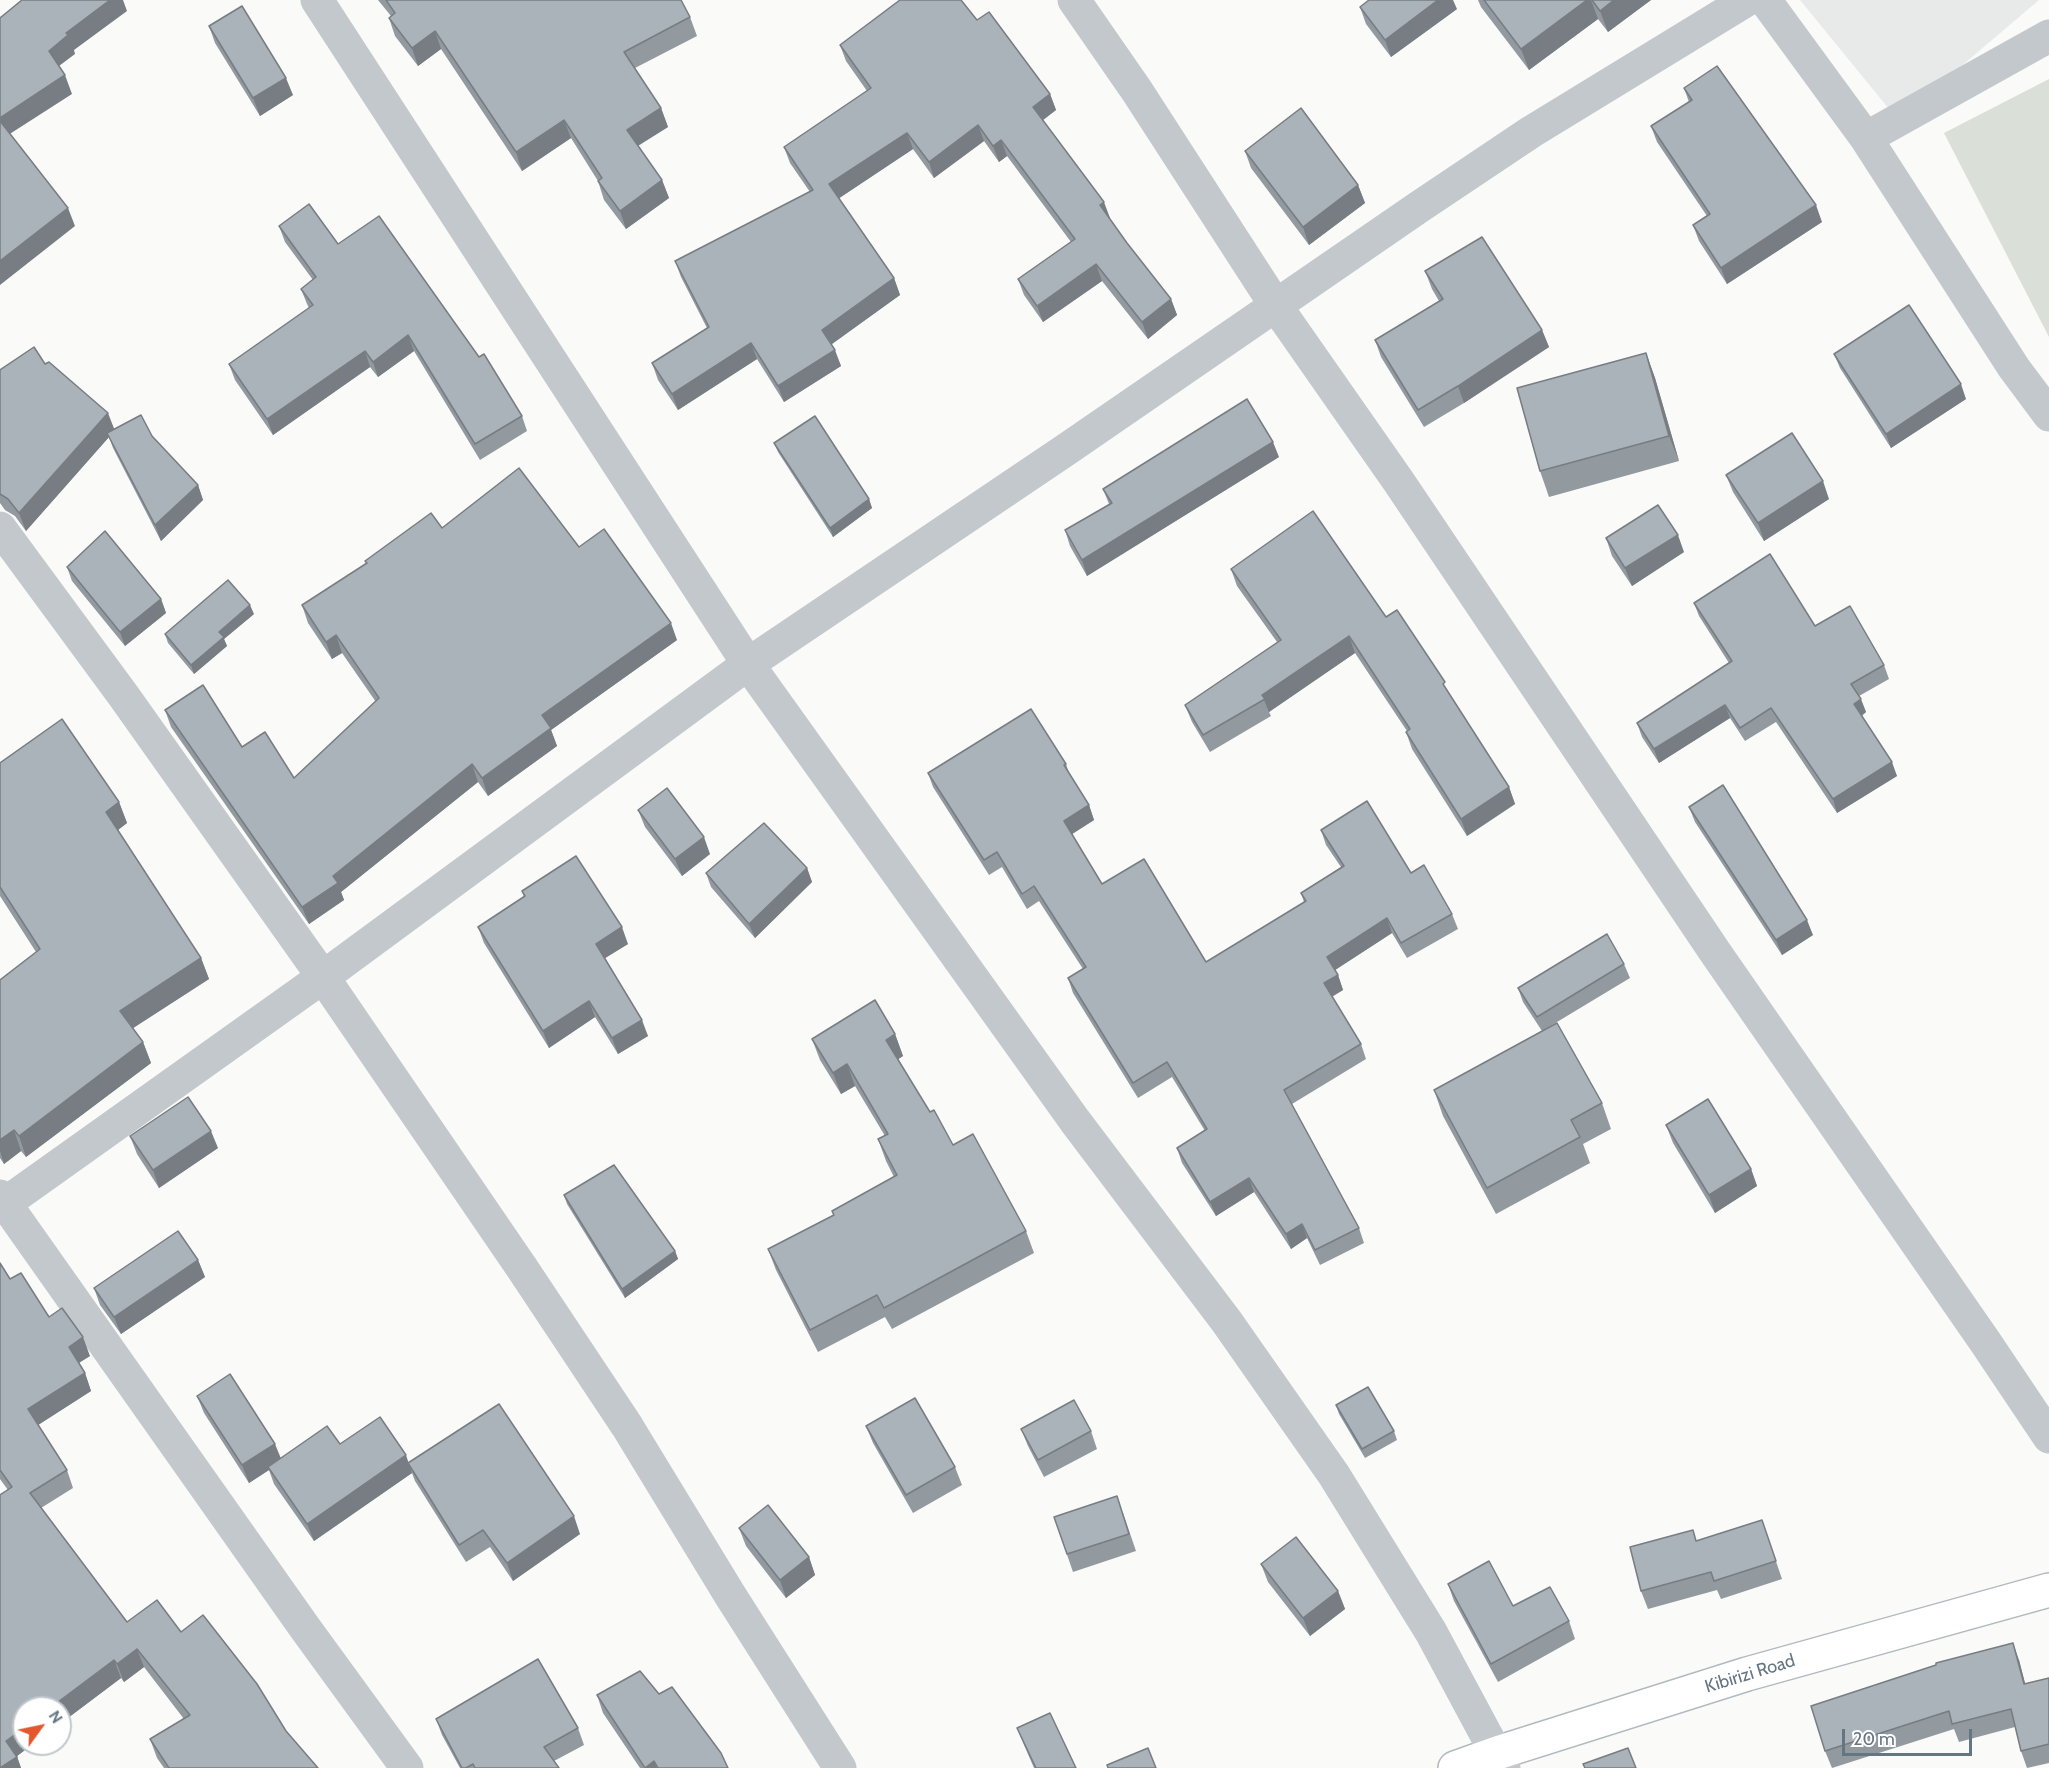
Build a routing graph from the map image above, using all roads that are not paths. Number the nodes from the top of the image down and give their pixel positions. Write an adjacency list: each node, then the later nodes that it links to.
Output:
1 (317, 0): 10 (street)
2 (1074, 0): 7 (street)
3 (1747, 0): 7 (street)
4 (1766, 0): 6 (street)
5 (2049, 36): 6 (street)
6 (1866, 138): 8 (street)
7 (1276, 306): 10 (street); 13 (street)
8 (2049, 414)
9 (0, 528): 11 (street)
10 (748, 664): 11 (street); 15 (street)
11 (323, 977): 12 (street); 17 (street)
12 (2, 1202): 16 (street)
13 (2049, 1437)
14 (2049, 1590): 15 (street, Kibirizi Road)
15 (1501, 1760): 18 (street, Kibirizi Road)
16 (407, 1768)
17 (840, 1768)
18 (1455, 1768)

